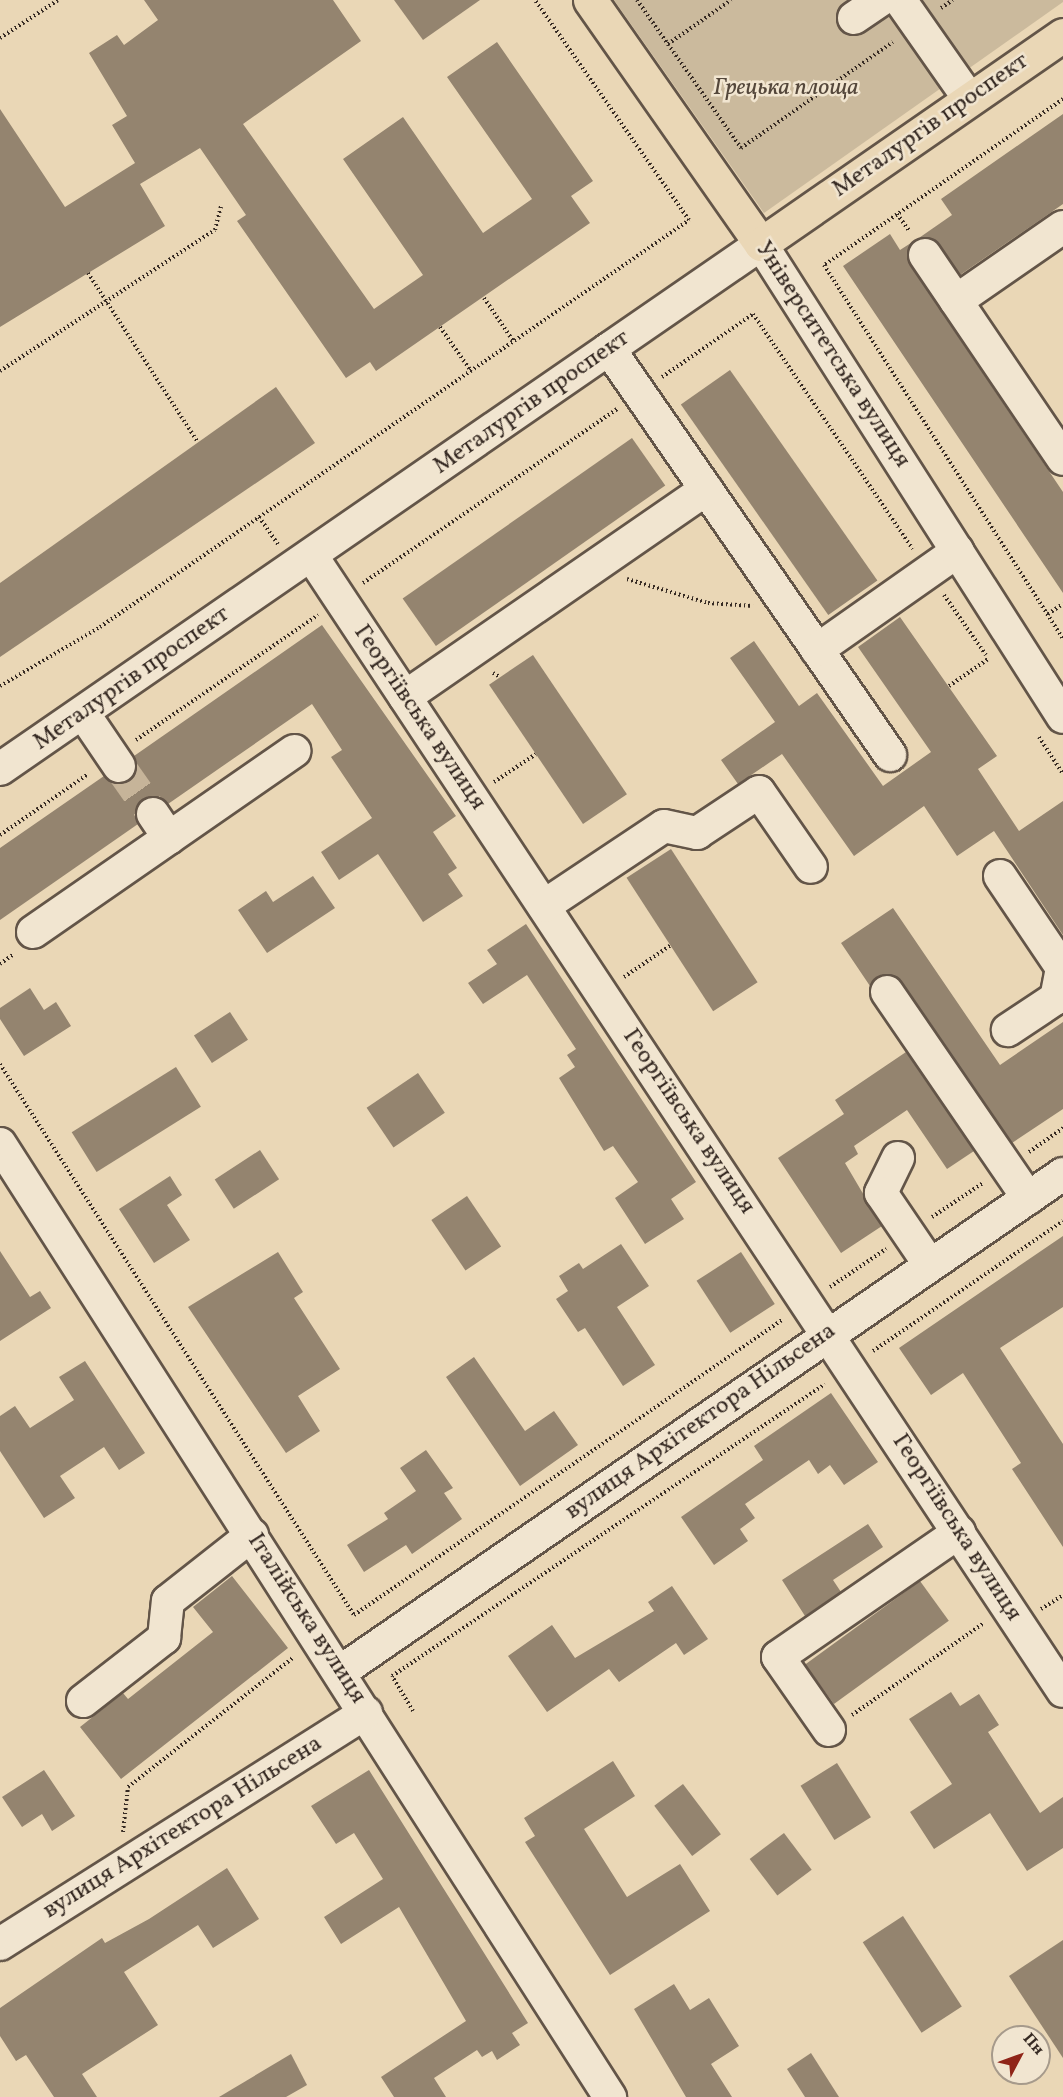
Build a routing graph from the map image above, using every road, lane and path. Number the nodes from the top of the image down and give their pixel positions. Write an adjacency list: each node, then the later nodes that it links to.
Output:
1 (58, 0): 11 (path)
2 (535, 0): 25 (path)
3 (590, 0): 18 (main road, Університетська вулиця)
4 (637, 0): 12 (path)
5 (731, 0): 12 (path)
6 (881, 0): 9 (street)
7 (953, 0): 8 (path)
8 (909, 12): 12 (path); 14 (street)
9 (854, 18)
10 (1063, 35): 14 (main road, Металургів проспект)
11 (0, 38)
12 (668, 44)
13 (1063, 99): 16 (path)
14 (970, 100): 18 (main road, Металургів проспект)
15 (221, 206): 23 (path)
16 (897, 214): 19 (path); 40 (path)
17 (1063, 227): 22 (street)
18 (761, 244): 26 (street, Металургів проспект); 33 (street, Університетська вулиця)
19 (920, 248): 22 (street)
20 (88, 273): 23 (path)
21 (484, 298): 25 (path)
22 (956, 301): 31 (street)
23 (108, 304): 27 (path); 30 (path)
24 (440, 327): 28 (path)
25 (514, 342): 28 (path)
26 (609, 349): 29 (street); 34 (street, Металургів проспект)
27 (0, 371)
28 (471, 371): 47 (path)
29 (639, 393): 32 (street); 36 (path); 37 (path)
30 (196, 441)
31 (1063, 459)
32 (706, 489): 35 (street); 39 (street)
33 (958, 551): 36 (street); 51 (street, Університетська вулиця)
34 (311, 555): 37 (street, Георгіївська вулиця); 50 (street, Металургів проспект)
35 (596, 564): 39 (path); 49 (street)
36 (929, 572): 42 (street); 43 (path)
37 (340, 600): 49 (street, Георгіївська вулиця); 55 (path)
38 (1063, 604): 40 (path)
39 (786, 605): 42 (street)
40 (1048, 614): 41 (path)
41 (1063, 638)
42 (817, 650): 54 (street)
43 (988, 659): 44 (path); 48 (path)
44 (994, 667)
45 (496, 671): 46 (path)
46 (500, 677)
47 (0, 686)
48 (949, 686)
49 (405, 697): 61 (street, Георгіївська вулиця)
50 (83, 713): 55 (street); 56 (street, Металургів проспект)
51 (1063, 717)
52 (294, 751): 62 (street)
53 (536, 754): 57 (path)
54 (890, 755)
55 (116, 761): 58 (path)
56 (0, 770)
57 (488, 786)
58 (0, 835)
59 (811, 867): 61 (street)
60 (1000, 876): 66 (street)
61 (544, 906): 77 (street, Георгіївська вулиця)
62 (33, 932)
63 (671, 945): 64 (path)
64 (618, 980)
65 (888, 992): 73 (street)
66 (1059, 1003): 67 (street)
67 (1008, 1030)
68 (0, 1064): 76 (path)
69 (0, 1143): 72 (street, Італійська вулиця)
70 (898, 1158): 75 (street)
71 (1063, 1174): 73 (street, вулиця Архітектора Нільсена)
72 (9, 1176): 80 (street, Італійська вулиця)
73 (1028, 1198): 75 (street, вулиця Архітектора Нільсена)
74 (1063, 1221): 78 (path)
75 (930, 1265): 77 (street, вулиця Архітектора Нільсена)
76 (792, 1313)
77 (830, 1334): 78 (street, Георгіївська вулиця); 85 (street, вулиця Архітектора Нільсена)
78 (851, 1366): 79 (street, Георгіївська вулиця); 88 (path)
79 (959, 1532): 86 (street, Георгіївська вулиця); 90 (street)
80 (252, 1535): 85 (street, Італійська вулиця); 87 (street)
81 (1063, 1595): 82 (path)
82 (1036, 1612)
83 (992, 1618): 90 (path)
84 (302, 1651): 91 (path)
85 (340, 1671): 89 (street, Італійська вулиця)
86 (1063, 1691)
87 (84, 1701)
88 (413, 1711)
89 (366, 1713): 92 (street, вулиця Архітектора Нільсена); 93 (street, Італійська вулиця)
90 (829, 1730)
91 (122, 1838)
92 (0, 1944)
93 (610, 2097)

